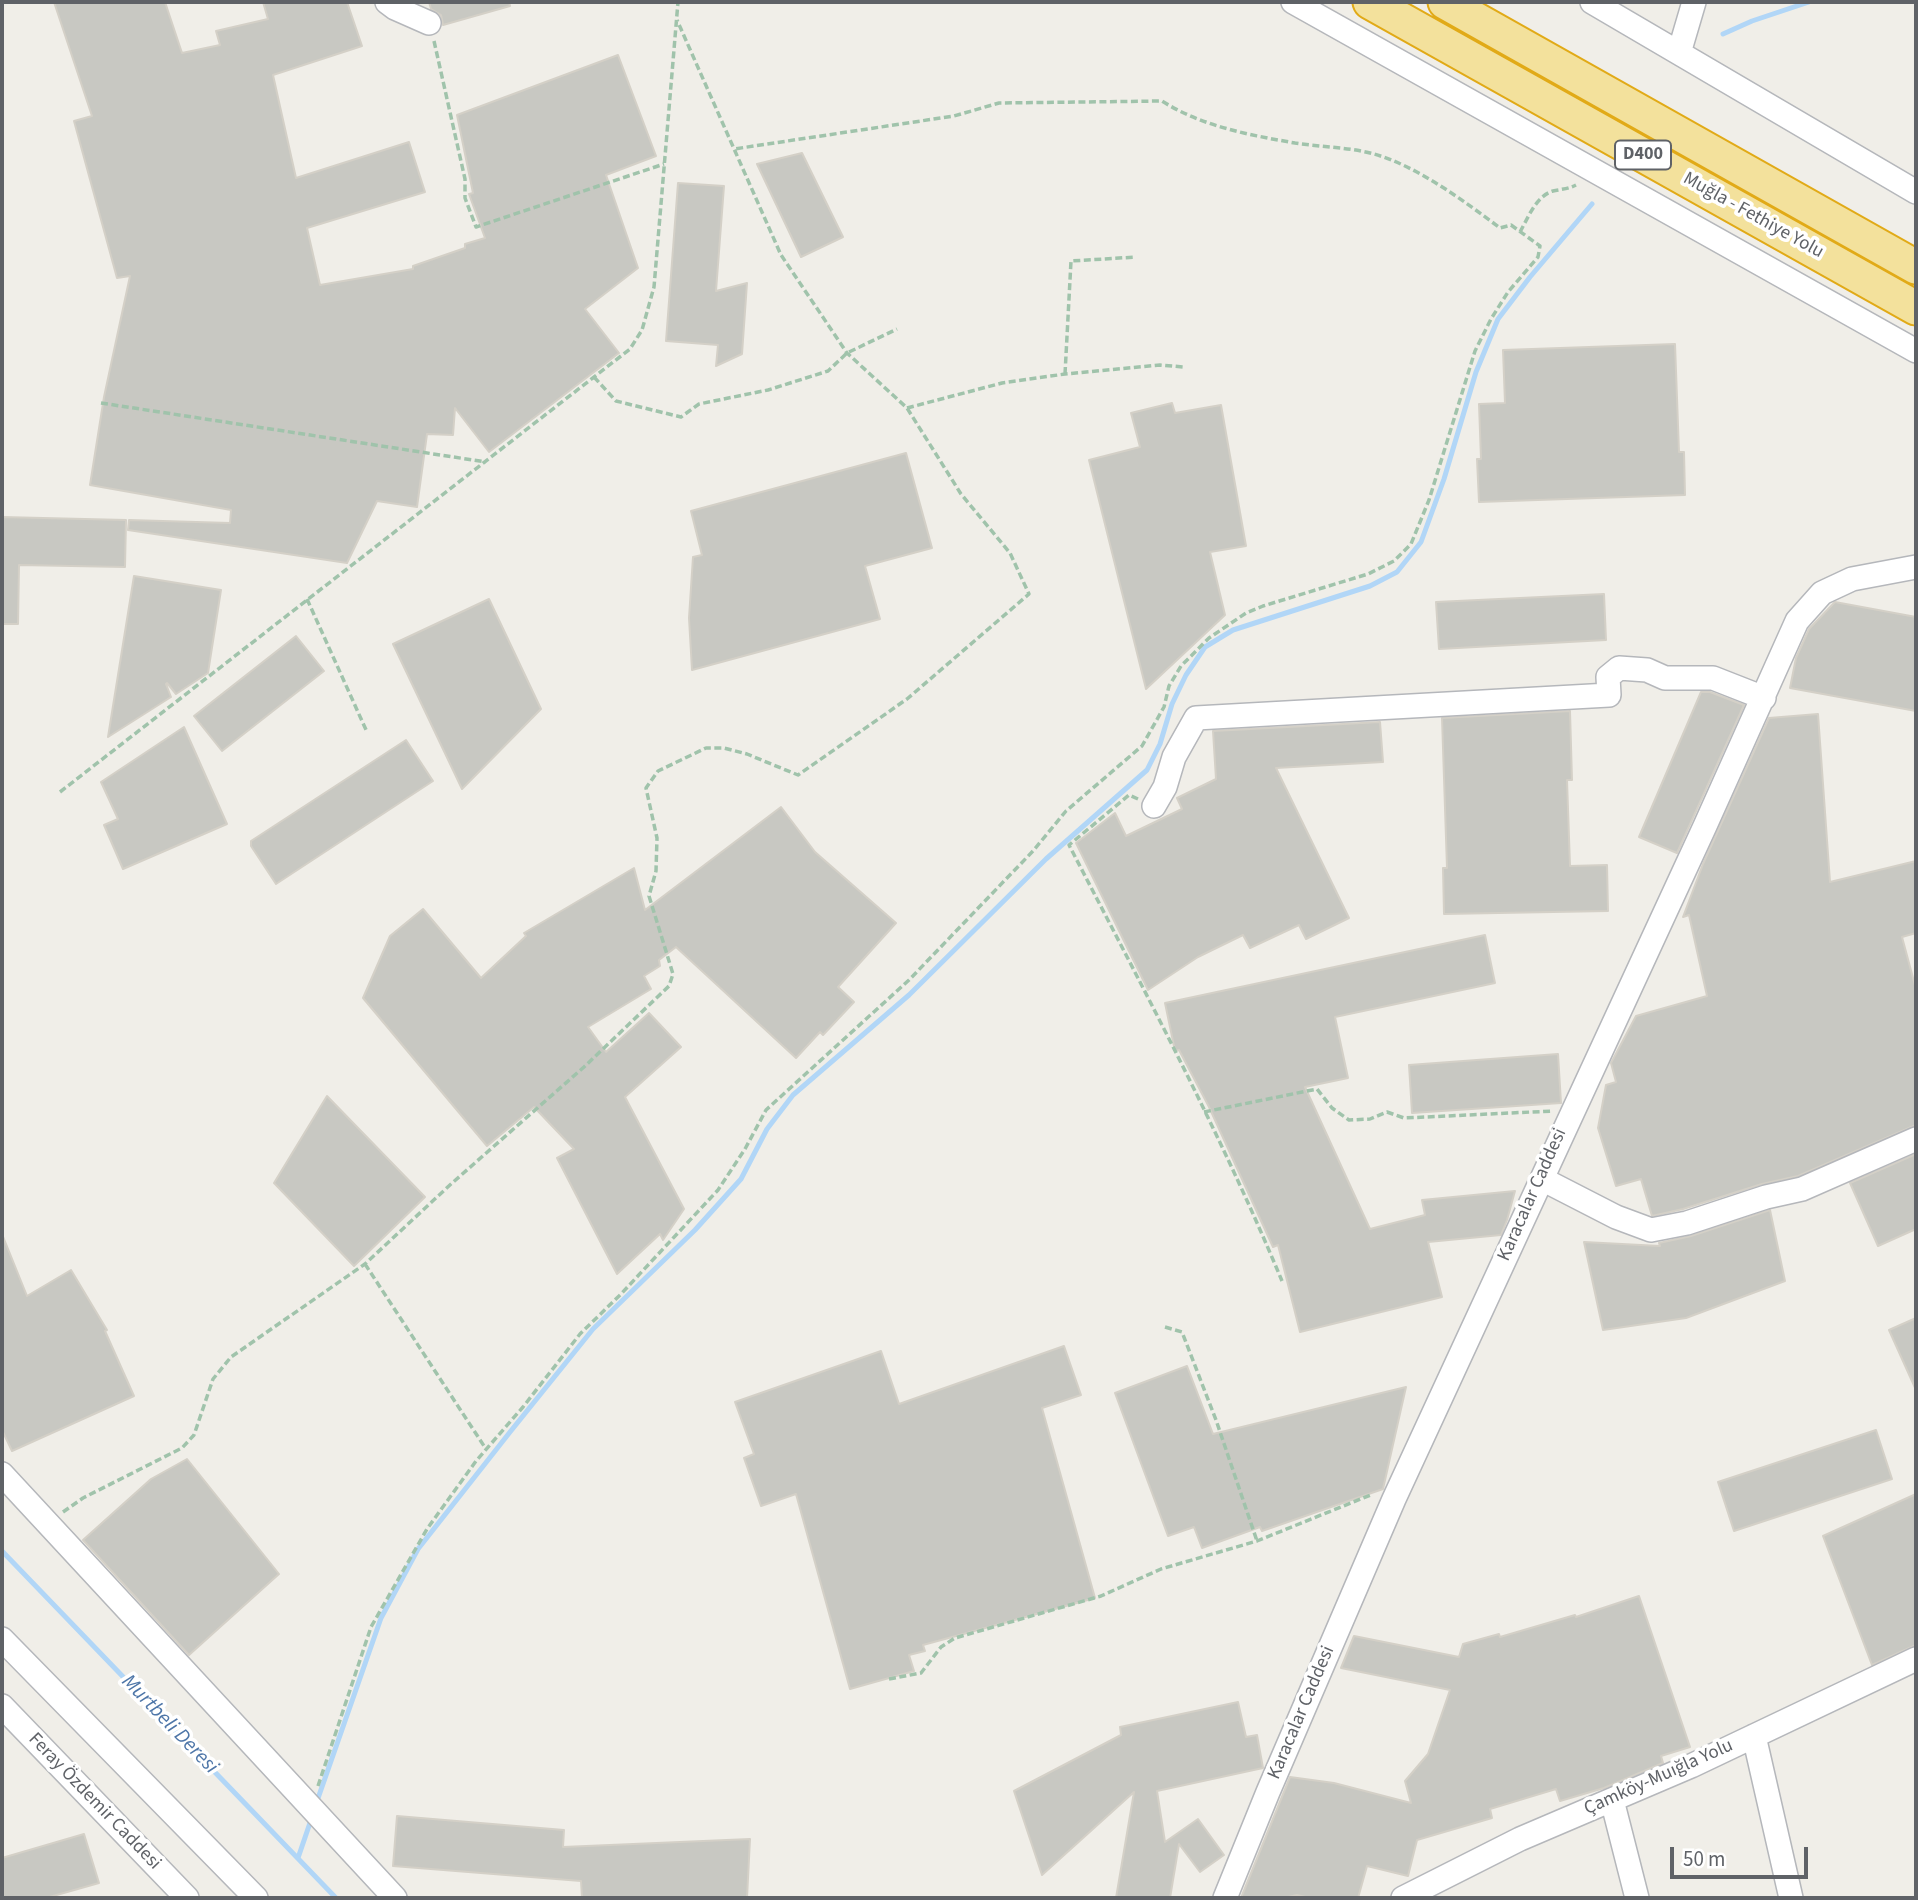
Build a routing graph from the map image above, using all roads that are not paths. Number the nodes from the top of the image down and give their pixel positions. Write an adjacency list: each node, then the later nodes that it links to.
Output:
1 (387, 2): 7 (street)
2 (1293, 2): 11 (street)
3 (1370, 2): 10 (highway, Muğla - Fethiye Yolu / D400)
4 (1445, 2): 12 (highway, Muğla - Fethiye Yolu / D400)
5 (1592, 2): 8 (street)
6 (1694, 2): 8 (street)
7 (429, 23)
8 (1679, 53): 9 (street)
9 (1916, 192)
10 (1732, 204): 11 (street); 13 (highway, Muğla - Fethiye Yolu / D400)
11 (1714, 237): 14 (street)
12 (1916, 267)
13 (1916, 308)
14 (1916, 351)
15 (1916, 567): 16 (street, Karacalar Caddesi)
16 (1764, 698): 17 (street); 19 (street, Karacalar Caddesi)
17 (1154, 806)
18 (1916, 1139): 19 (street)
19 (1542, 1179): 29 (street, Karacalar Caddesi)
20 (2, 1474): 28 (street)
21 (2, 1639): 27 (street)
22 (1916, 1659): 24 (street, Çamköy-Muığla Yolu)
23 (2, 1706): 26 (street, Feray Özdemir Caddesi)
24 (1754, 1736): 25 (street, Çamköy-Muığla Yolu); 32 (street)
25 (1612, 1800): 30 (street, Çamköy-Muığla Yolu); 31 (street)
26 (187, 1898)
27 (256, 1898)
28 (395, 1898)
29 (1225, 1898)
30 (1403, 1898)
31 (1637, 1898)
32 (1791, 1898)

